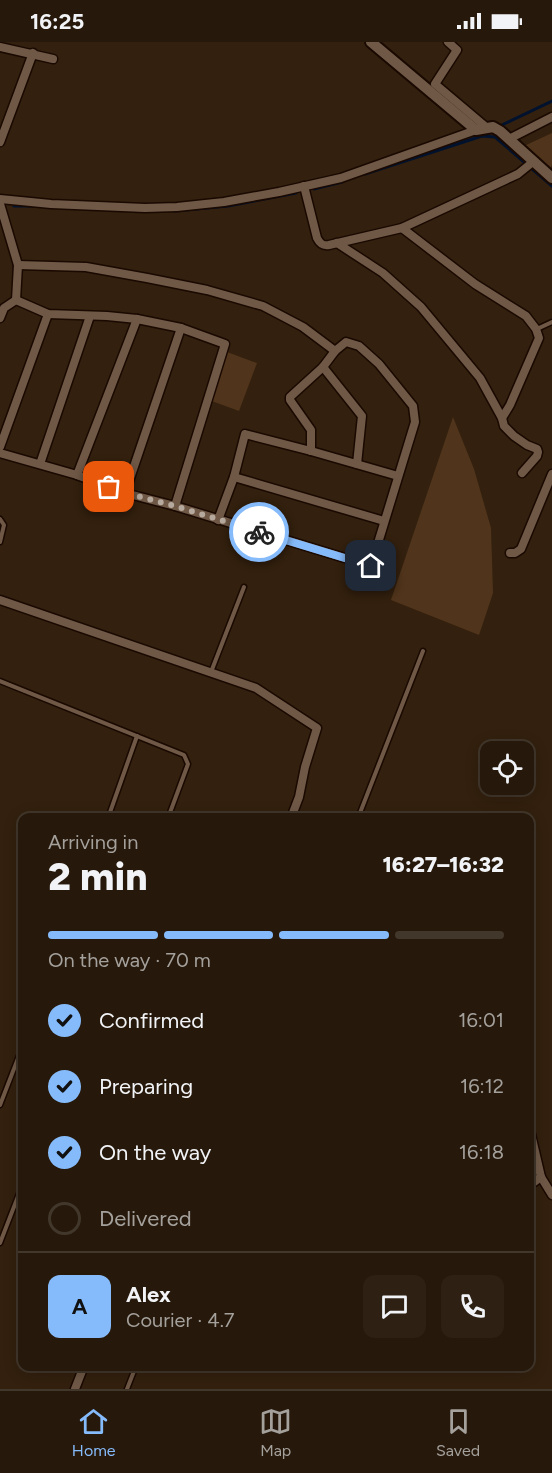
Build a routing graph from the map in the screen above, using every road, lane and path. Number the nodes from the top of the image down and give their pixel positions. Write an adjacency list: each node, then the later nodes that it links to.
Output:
1 (371, 42): 8 (street)
2 (448, 42): 8 (street)
3 (0, 47): 4 (street)
4 (33, 53): 5 (street); 6 (street)
5 (53, 58)
6 (4, 117): 10 (street)
7 (552, 117): 9 (street)
8 (481, 129): 9 (street); 13 (street)
9 (509, 139): 11 (street)
10 (0, 142)
11 (534, 161): 12 (street); 16 (street)
12 (552, 178)
13 (304, 186): 14 (street); 17 (street)
14 (0, 199)
15 (1, 211): 18 (street)
16 (402, 228): 17 (street); 26 (street)
17 (337, 243): 29 (street)
18 (18, 265): 19 (street); 27 (street)
19 (16, 300): 20 (street); 22 (street)
20 (48, 314): 21 (street); 30 (street)
21 (90, 316): 23 (street); 33 (street)
22 (0, 318)
23 (137, 319): 25 (street); 37 (street)
24 (552, 322): 26 (lane)
25 (182, 328): 40 (street); 41 (street)
26 (536, 329): 29 (street)
27 (334, 351): 28 (street); 38 (street)
28 (323, 367): 31 (street); 34 (street)
29 (502, 418): 35 (street)
30 (0, 447)
31 (311, 451): 34 (street); 39 (street)
32 (0, 453): 33 (street)
33 (40, 464): 37 (street)
34 (357, 464): 38 (street)
35 (522, 473)
36 (552, 474): 46 (street)
37 (77, 475): 40 (street)
38 (398, 476): 44 (street)
39 (234, 477): 43 (street); 44 (street)
40 (125, 493): 41 (street)
41 (175, 506): 43 (street)
42 (0, 519): 45 (lane)
43 (218, 519): 44 (street)
44 (384, 521)
45 (0, 542)
46 (510, 553)
47 (244, 587): 50 (lane)
48 (0, 600): 50 (street)
49 (423, 651): 56 (lane)
50 (212, 672): 55 (street)
51 (0, 681): 52 (lane)
52 (137, 736): 53 (lane); 54 (lane)
53 (110, 813)
54 (170, 813)
55 (293, 813)
56 (360, 813)
57 (18, 1058): 58 (lane)
58 (0, 1105)
59 (534, 1147): 60 (street)
60 (541, 1177): 61 (street); 62 (street)
61 (534, 1182)
62 (552, 1195)
63 (18, 1196): 64 (lane)
64 (0, 1243)
65 (82, 1371): 67 (street)
66 (134, 1371): 68 (lane)
67 (75, 1389)
68 (127, 1389)

